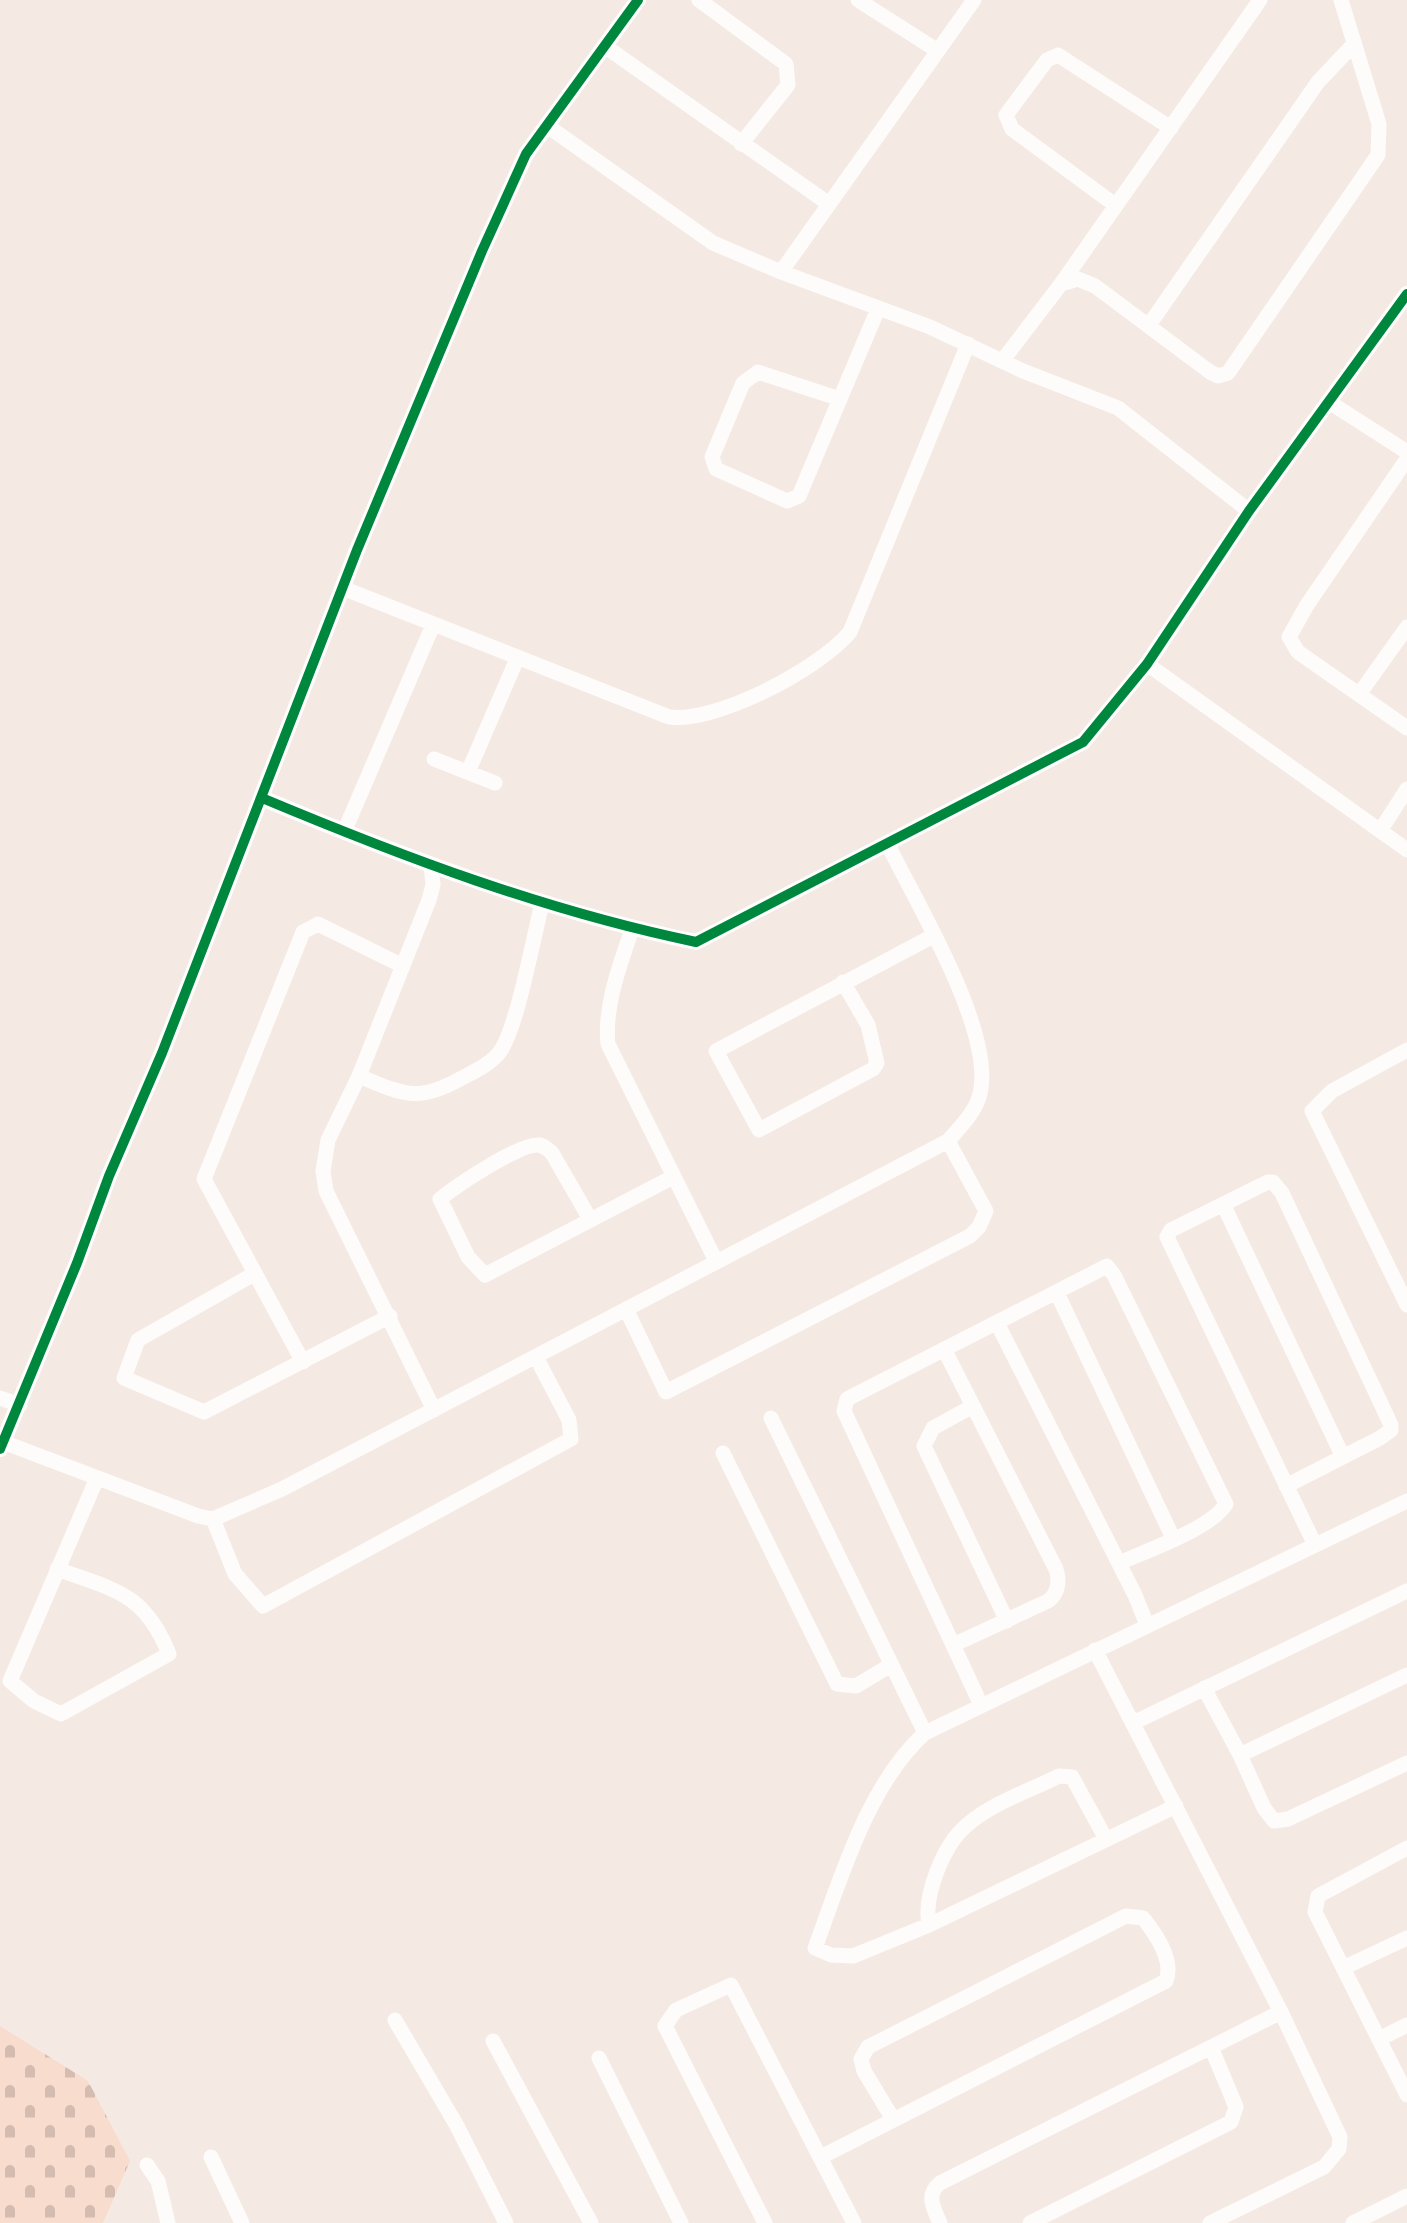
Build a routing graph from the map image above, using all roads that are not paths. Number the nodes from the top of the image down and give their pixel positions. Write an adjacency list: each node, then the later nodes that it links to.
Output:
1 (638, 0): 8 (street)
2 (699, 0): 12 (street)
3 (858, 0): 9 (street)
4 (974, 0): 9 (street)
5 (1260, 0): 11 (street)
6 (1341, 0): 7 (street)
7 (1354, 44): 19 (street); 19 (street)
8 (606, 47): 10 (street); 12 (street)
9 (938, 51): 13 (street)
10 (546, 125): 15 (street); 26 (street)
11 (1170, 128): 14 (street); 14 (street)
12 (741, 144): 13 (street)
13 (829, 204): 15 (street)
14 (1115, 206): 16 (street)
15 (781, 272): 18 (street)
16 (1061, 284): 19 (street); 21 (street)
17 (1407, 294): 23 (street)
18 (878, 309): 20 (street); 22 (street)
19 (1149, 325)
20 (968, 344): 21 (street); 29 (street)
21 (1002, 360): 25 (street)
22 (840, 399): 22 (street)
23 (1329, 402): 24 (street); 25 (street)
24 (1407, 456): 31 (street)
25 (1250, 511): 30 (street)
26 (344, 589): 27 (street); 37 (street)
27 (434, 625): 29 (street); 39 (street)
28 (1407, 627): 31 (street)
29 (517, 659): 34 (street)
30 (1147, 664): 38 (street); 40 (street)
31 (1360, 693): 32 (street)
32 (1407, 728)
33 (434, 759): 34 (street)
34 (468, 772): 35 (street)
35 (496, 783)
36 (1407, 789): 38 (street)
37 (262, 798): 39 (street); 65 (street)
38 (1380, 831): 41 (street)
39 (344, 832): 42 (street)
40 (888, 845): 44 (street); 45 (street)
41 (1407, 850)
42 (431, 864): 43 (street); 46 (street)
43 (542, 904): 44 (street); 49 (street)
44 (632, 929): 51 (street)
45 (933, 936): 47 (street); 50 (street)
46 (403, 966): 49 (street); 55 (street)
47 (844, 982): 47 (street)
48 (1407, 1050): 57 (street)
49 (359, 1076): 59 (street)
50 (948, 1141): 54 (street); 58 (street)
51 (673, 1177): 53 (street); 54 (street)
52 (1224, 1204): 71 (street); 71 (street); 73 (street)
53 (590, 1219): 53 (street)
54 (716, 1262): 58 (street)
55 (254, 1274): 63 (street); 63 (street)
56 (1057, 1293): 60 (street); 76 (street); 76 (street)
57 (1407, 1305)
58 (626, 1309): 62 (street)
59 (390, 1316): 63 (street); 67 (street)
60 (996, 1323): 61 (street); 78 (street)
61 (944, 1349): 66 (street); 83 (street)
62 (536, 1357): 67 (street); 75 (street)
63 (303, 1362)
64 (0, 1398): 65 (street)
65 (20, 1405): 69 (street)
66 (973, 1406): 81 (street); 81 (street)
67 (434, 1410): 75 (street)
68 (771, 1418): 85 (street)
69 (1, 1446): 72 (street)
70 (723, 1453): 85 (street)
71 (1342, 1457): 73 (street)
72 (96, 1478): 75 (street); 79 (street)
73 (1286, 1486): 77 (street)
74 (1407, 1501): 77 (street)
75 (213, 1519)
76 (1173, 1538): 78 (street)
77 (1314, 1543): 82 (street)
78 (1119, 1564): 82 (street)
79 (57, 1569): 79 (street)
80 (1407, 1591): 87 (street)
81 (1007, 1621): 83 (street)
82 (1147, 1625): 84 (street)
83 (953, 1645): 88 (street)
84 (1095, 1650): 88 (street); 89 (street)
85 (891, 1665): 90 (street)
86 (1407, 1675): 91 (street)
87 (1204, 1688): 89 (street); 91 (street)
88 (980, 1705): 90 (street)
89 (1133, 1723): 93 (street)
90 (925, 1733): 96 (street)
91 (1240, 1754): 92 (street)
92 (1407, 1763)
93 (1176, 1806): 94 (street); 99 (street)
94 (1106, 1839): 96 (street); 96 (street)
95 (1407, 1848): 98 (street)
96 (930, 1925)
97 (1407, 1938): 98 (street)
98 (1343, 1968): 102 (street)
99 (1281, 2012): 104 (street); 121 (street)
100 (395, 2020): 114 (street)
101 (1407, 2025): 102 (street)
102 (1379, 2039): 106 (street)
103 (493, 2041): 115 (street)
104 (1211, 2047): 119 (street); 120 (street)
105 (598, 2058): 116 (street)
106 (1407, 2095)
107 (893, 2119): 107 (street); 109 (street)
108 (210, 2157): 113 (street)
109 (821, 2157): 117 (street); 118 (street)
110 (148, 2165): 112 (street)
111 (1407, 2196): 122 (street)
112 (168, 2223)
113 (242, 2223)
114 (506, 2223)
115 (590, 2223)
116 (681, 2223)
117 (765, 2223)
118 (854, 2223)
119 (940, 2223)
120 (1030, 2223)
121 (1210, 2223)
122 (1353, 2223)

